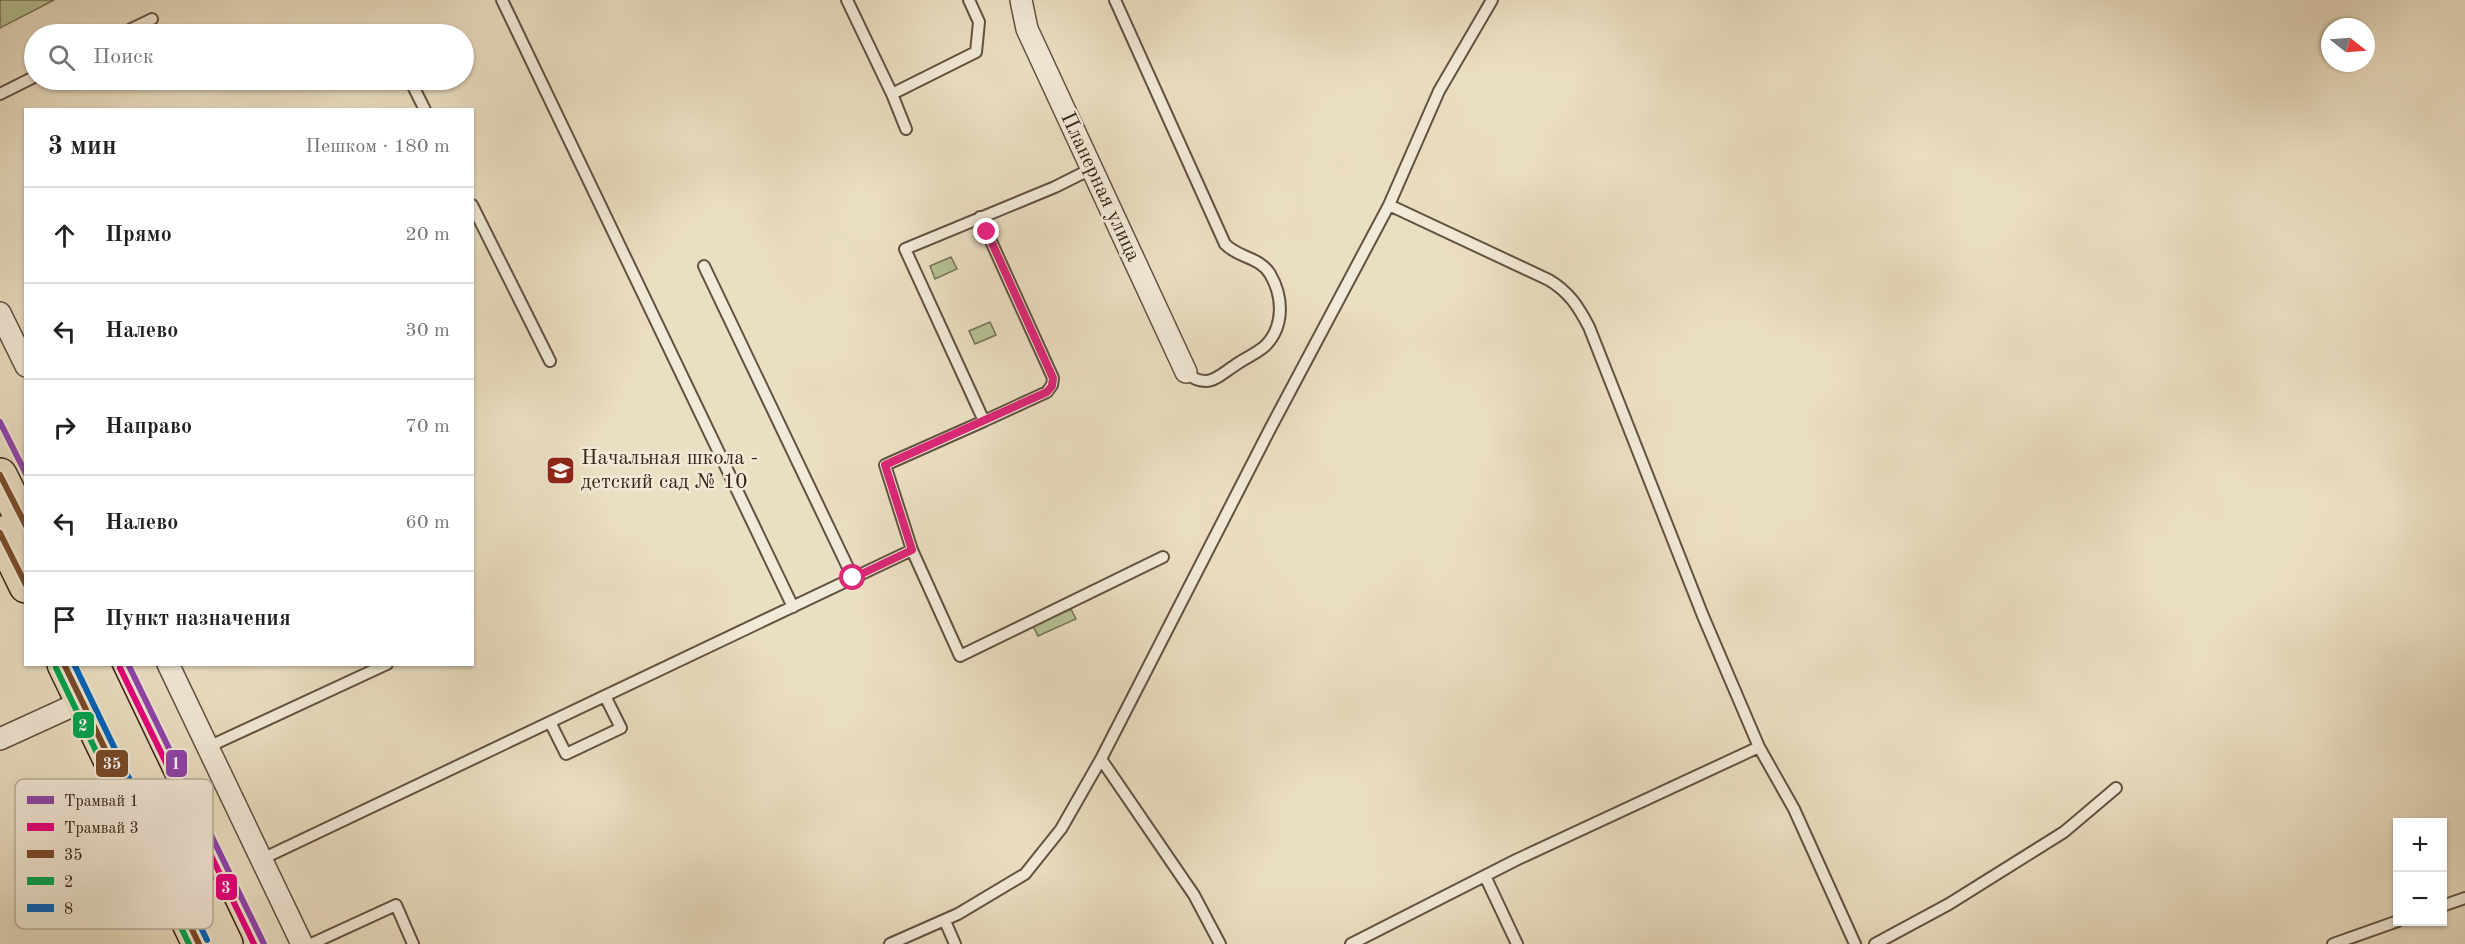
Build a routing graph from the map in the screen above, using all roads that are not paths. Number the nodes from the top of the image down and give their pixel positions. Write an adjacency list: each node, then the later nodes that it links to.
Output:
1 (502, 0): 32 (lane)
2 (847, 0): 12 (lane)
3 (969, 0): 12 (lane)
4 (1021, 0): 15 (street, Планерная улица)
5 (1115, 0): 23 (lane)
6 (1492, 0): 16 (lane)
7 (152, 19): 8 (lane)
8 (142, 24)
9 (24, 82): 11 (lane)
10 (415, 90): 13 (lane)
11 (0, 94)
12 (892, 94): 14 (lane)
13 (424, 108)
14 (906, 129)
15 (1091, 169): 18 (lane); 23 (street, Планерная улица)
16 (1389, 205): 41 (lane); 42 (lane)
17 (474, 209): 22 (lane)
18 (980, 218): 24 (lane); 24 (lane)
19 (704, 266): 30 (lane)
20 (0, 313): 21 (street)
21 (21, 343)
22 (550, 361)
23 (1186, 372)
24 (984, 421): 28 (lane)
25 (0, 475): 26 (main road)
26 (24, 523)
27 (0, 533): 31 (main road)
28 (912, 550): 29 (lane); 30 (lane)
29 (1163, 557)
30 (853, 578): 32 (lane)
31 (24, 581)
32 (793, 607): 37 (lane)
33 (67, 666): 36 (main road)
34 (169, 666): 40 (street)
35 (383, 666): 40 (lane)
36 (92, 686): 39 (street); 43 (main road); 44 (main road)
37 (605, 696): 38 (lane); 38 (lane)
38 (549, 722): 46 (lane)
39 (0, 740)
40 (208, 747): 46 (street)
41 (1759, 747): 47 (lane); 64 (lane)
42 (1101, 759): 51 (lane); 61 (lane)
43 (131, 779)
44 (140, 779)
45 (2116, 788): 65 (lane)
46 (262, 859): 56 (street)
47 (1485, 876): 62 (lane); 63 (lane)
48 (2465, 898): 49 (lane)
49 (2447, 904)
50 (213, 919): 55 (main road)
51 (945, 921): 59 (lane); 60 (lane)
52 (2393, 922): 66 (lane)
53 (193, 929): 54 (main road)
54 (199, 944)
55 (226, 944)
56 (302, 944)
57 (311, 944): 58 (lane)
58 (413, 944)
59 (890, 944)
60 (955, 944)
61 (1220, 944)
62 (1351, 944)
63 (1517, 944)
64 (1856, 944)
65 (1875, 944)
66 (2333, 944)

